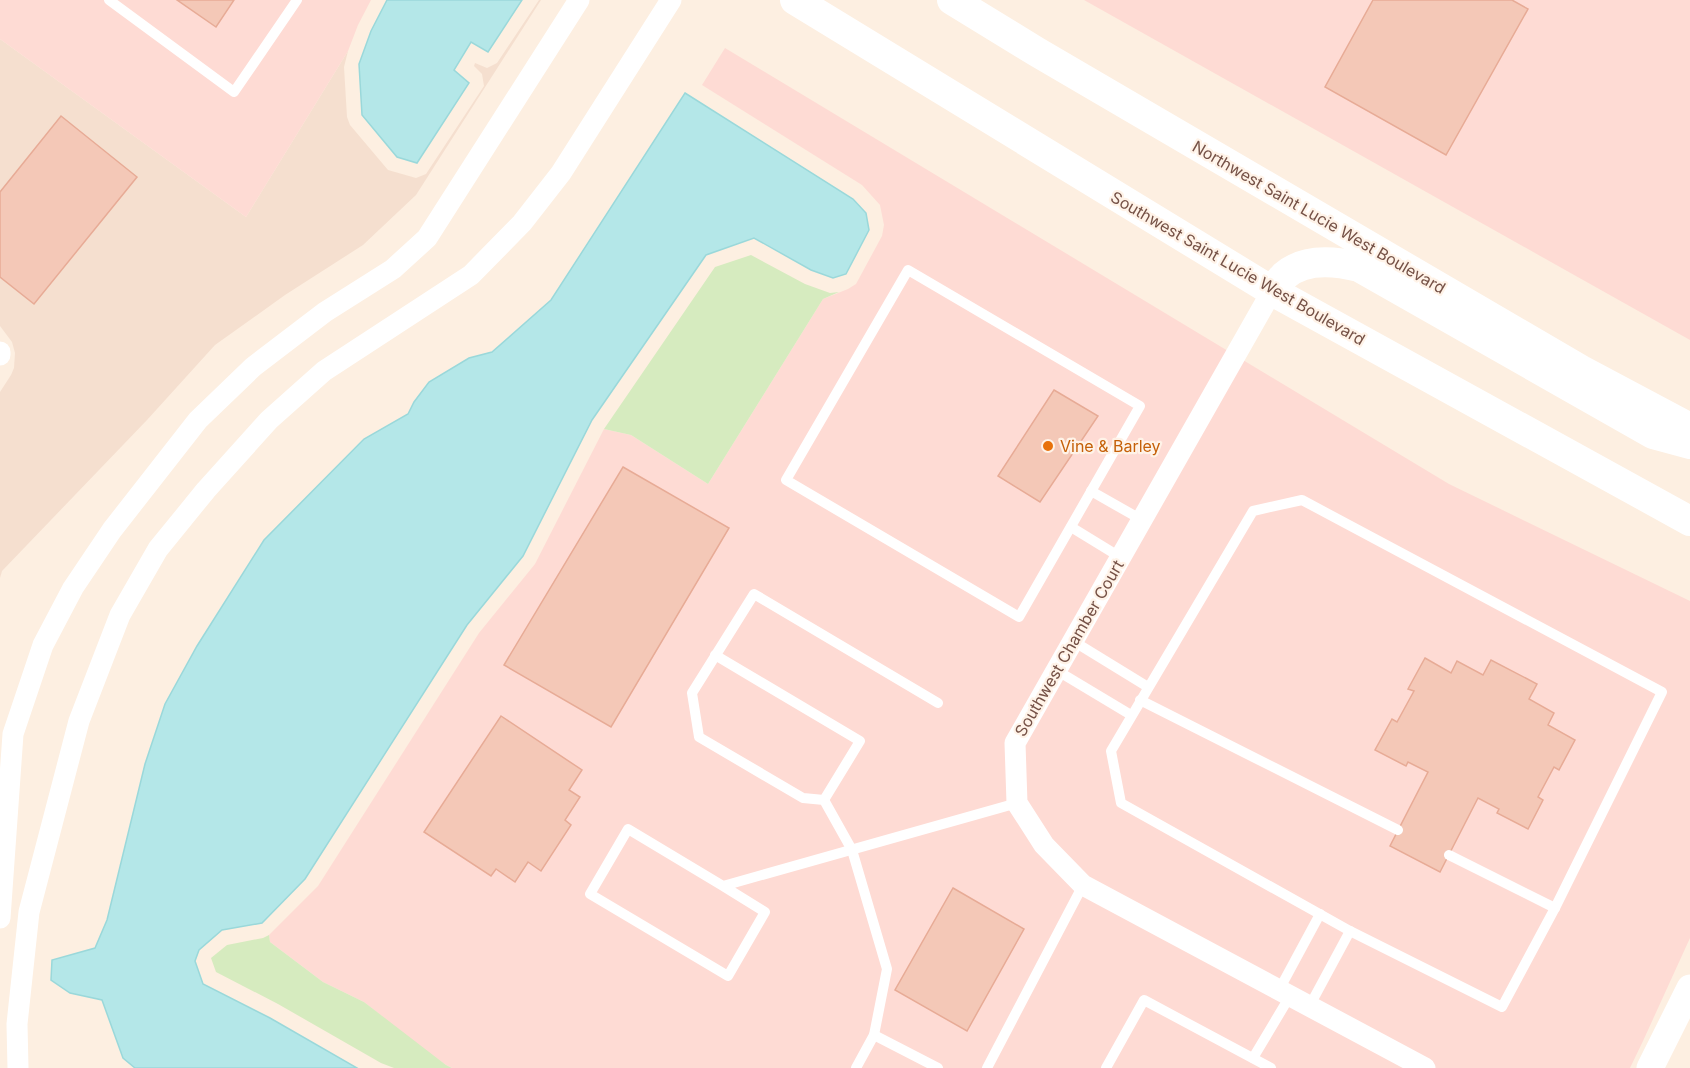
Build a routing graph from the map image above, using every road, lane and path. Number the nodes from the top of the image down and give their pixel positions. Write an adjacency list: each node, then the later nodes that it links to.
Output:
1 (109, 0): 2 (lane)
2 (297, 0)
3 (579, 0): 33 (street)
4 (671, 0): 40 (street)
5 (795, 0): 9 (main road, Southwest Saint Lucie West Boulevard)
6 (952, 0): 8 (main road, Northwest Saint Lucie West Boulevard)
7 (992, 0): 8 (main road)
8 (1083, 79): 10 (main road, Northwest Saint Lucie West Boulevard)
9 (1272, 291): 11 (main road); 13 (street, Southwest Chamber Court); 14 (main road, Southwest Saint Lucie West Boulevard)
10 (1690, 428)
11 (1690, 444)
12 (1091, 491): 13 (lane); 15 (lane); 15 (lane)
13 (1142, 520): 16 (street, Southwest Chamber Court)
14 (1690, 521)
15 (1071, 527): 16 (lane)
16 (1120, 557): 17 (street, Southwest Chamber Court)
17 (1073, 641): 19 (street, Southwest Chamber Court); 20 (lane)
18 (715, 655): 22 (lane); 24 (lane); 24 (lane)
19 (1056, 670): 23 (lane); 25 (street, Southwest Chamber Court)
20 (1148, 687): 21 (lane); 31 (lane)
21 (1140, 700): 23 (lane); 26 (lane)
22 (938, 703)
23 (1131, 715): 32 (lane)
24 (824, 800): 27 (lane)
25 (1017, 803): 27 (lane); 29 (street)
26 (1398, 830)
27 (852, 850): 30 (lane); 38 (lane)
28 (1449, 855): 31 (lane)
29 (1083, 885): 36 (street); 43 (lane)
30 (723, 886): 30 (lane)
31 (1555, 908): 34 (lane)
32 (1320, 914): 34 (lane); 36 (lane)
33 (0, 918)
34 (1350, 931): 37 (lane)
35 (1690, 988): 47 (street)
36 (1284, 993): 37 (street); 39 (lane)
37 (1309, 1007): 46 (street)
38 (874, 1035): 41 (lane); 42 (lane)
39 (1253, 1058): 44 (lane); 45 (lane)
40 (18, 1068)
41 (856, 1068)
42 (938, 1068)
43 (987, 1068)
44 (1106, 1068)
45 (1271, 1068)
46 (1425, 1068)
47 (1650, 1068)

